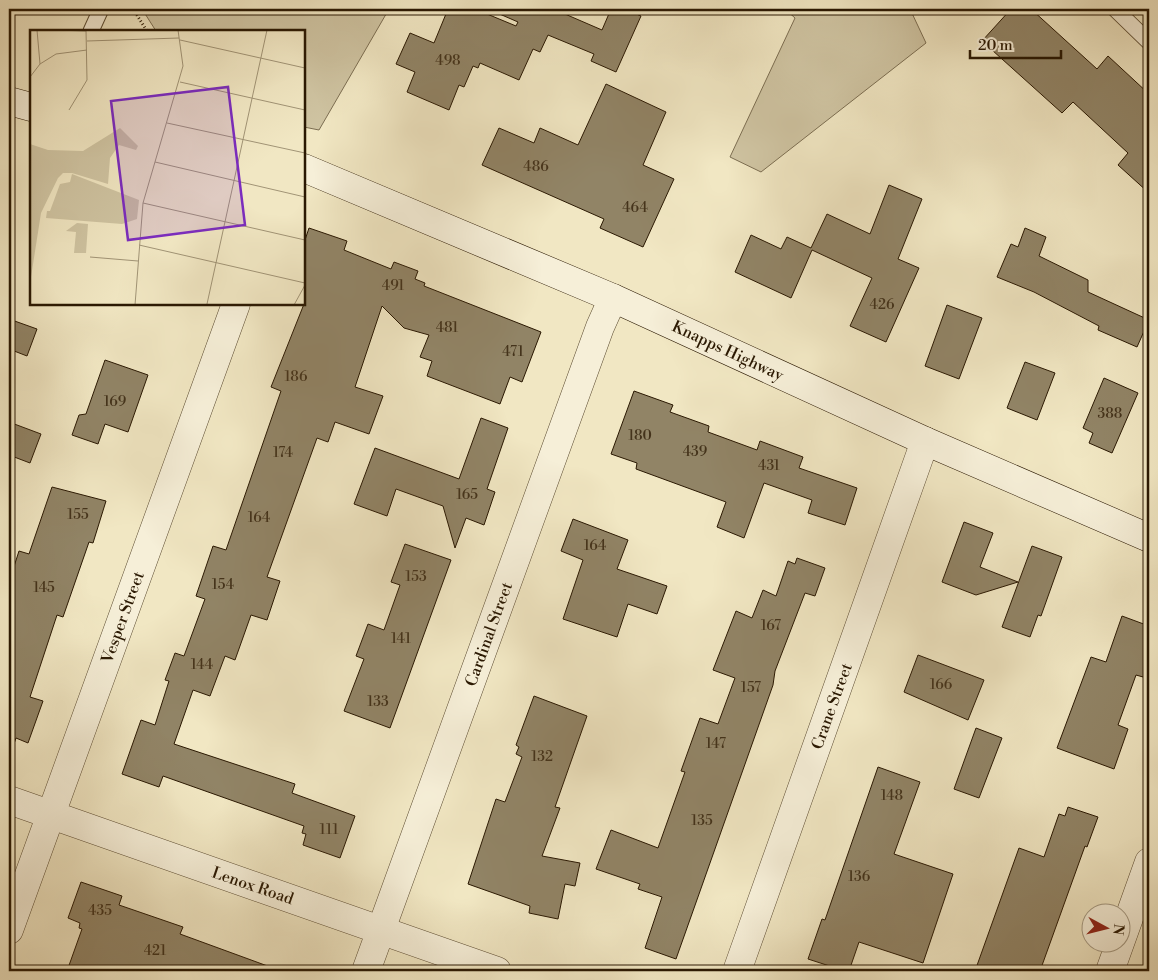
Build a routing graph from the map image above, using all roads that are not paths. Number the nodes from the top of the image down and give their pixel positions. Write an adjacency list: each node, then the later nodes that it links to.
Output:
1 (101, 9): 3 (lane)
2 (1115, 9): 4 (lane)
3 (91, 30)
4 (1149, 42)
5 (9, 101): 6 (street)
6 (30, 107)
7 (305, 168): 8 (street, Knapps Highway)
8 (613, 298): 10 (street, Knapps Highway); 15 (street, Cardinal Street)
9 (236, 305): 13 (street, Vesper Street)
10 (925, 440): 11 (street, Knapps Highway); 19 (street, Crane Street)
11 (1149, 538)
12 (9, 800): 13 (street, Lenox Road)
13 (50, 815): 15 (street, Lenox Road); 16 (street, Vesper Street)
14 (1149, 862): 20 (street)
15 (381, 929): 17 (street, Cardinal Street); 18 (street, Lenox Road)
16 (9, 930)
17 (366, 971)
18 (497, 971)
19 (737, 971)
20 (1110, 971)

